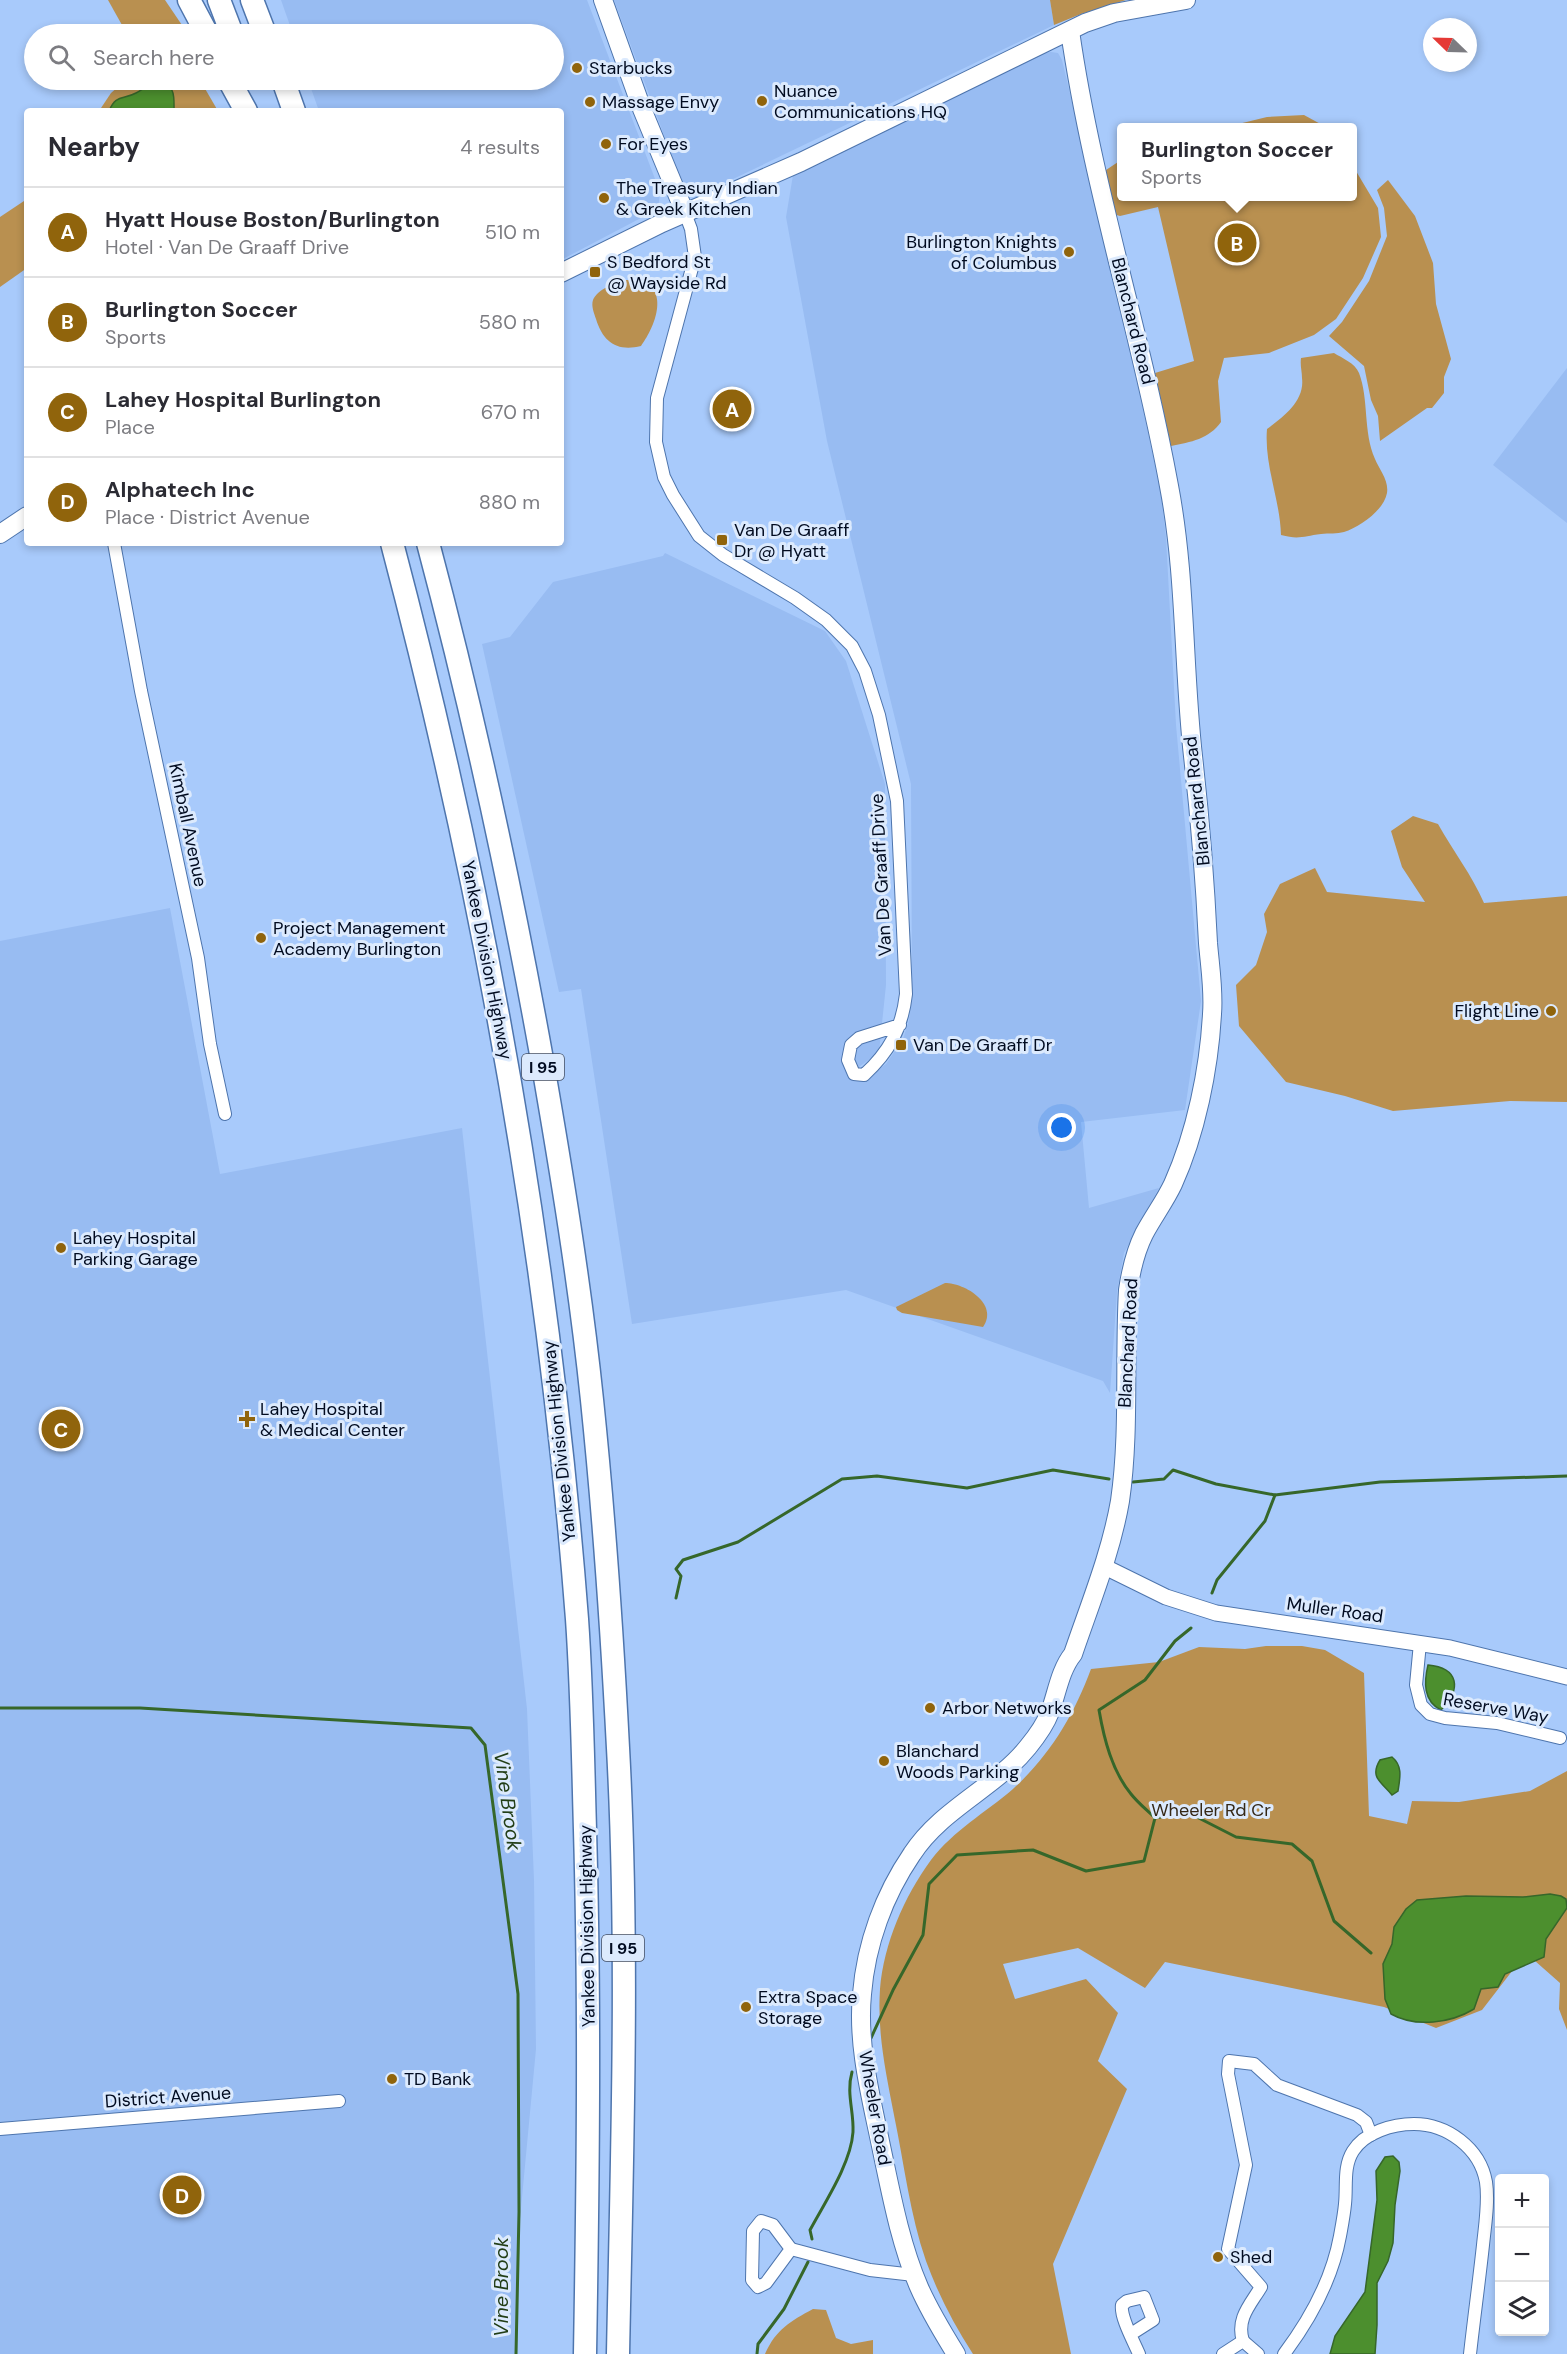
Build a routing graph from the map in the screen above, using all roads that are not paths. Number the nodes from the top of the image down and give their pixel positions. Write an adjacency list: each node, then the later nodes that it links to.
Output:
1 (189, 0): 7 (highway)
2 (219, 0): 8 (highway)
3 (252, 0): 9 (highway)
4 (262, 0): 10 (highway)
5 (603, 0): 18 (main road)
6 (1186, 0): 11 (main road)
7 (202, 24)
8 (227, 24)
9 (262, 24)
10 (265, 24)
11 (1070, 31): 18 (main road); 27 (main road, Blanchard Road)
12 (234, 90): 15 (highway)
13 (250, 90): 16 (highway)
14 (287, 90): 17 (highway)
15 (244, 108)
16 (256, 108)
17 (293, 108)
18 (685, 213): 19 (main road); 25 (street, Van De Graaff Drive)
19 (564, 272)
20 (24, 518): 21 (main road)
21 (0, 534)
22 (115, 546): 26 (street, Kimball Avenue)
23 (393, 546): 37 (highway, Yankee Division Highway / I 95)
24 (429, 546): 36 (highway, Yankee Division Highway / I 95)
25 (900, 1025): 25 (street, Van De Graaff Drive)
26 (225, 1114)
27 (1103, 1566): 28 (street, Muller Road); 35 (main road, Wheeler Road)
28 (1420, 1643): 29 (street, Muller Road); 30 (street, Reserve Way)
29 (1567, 1677)
30 (1560, 1738)
31 (339, 2102): 32 (street, District Avenue)
32 (0, 2128)
33 (1371, 2135): 39 (street); 48 (street); 49 (street)
34 (791, 2248): 34 (street); 35 (street)
35 (915, 2275): 44 (main road, Wheeler Road)
36 (619, 2296): 42 (highway, Yankee Division Highway / I 95); 43 (highway)
37 (585, 2328): 40 (highway); 41 (highway, Yankee Division Highway / I 95)
38 (1131, 2334): 45 (street)
39 (1243, 2341): 46 (street); 47 (street)
40 (579, 2354)
41 (585, 2354)
42 (618, 2354)
43 (629, 2354)
44 (956, 2354)
45 (1139, 2354)
46 (1223, 2354)
47 (1258, 2354)
48 (1284, 2354)
49 (1470, 2354)

